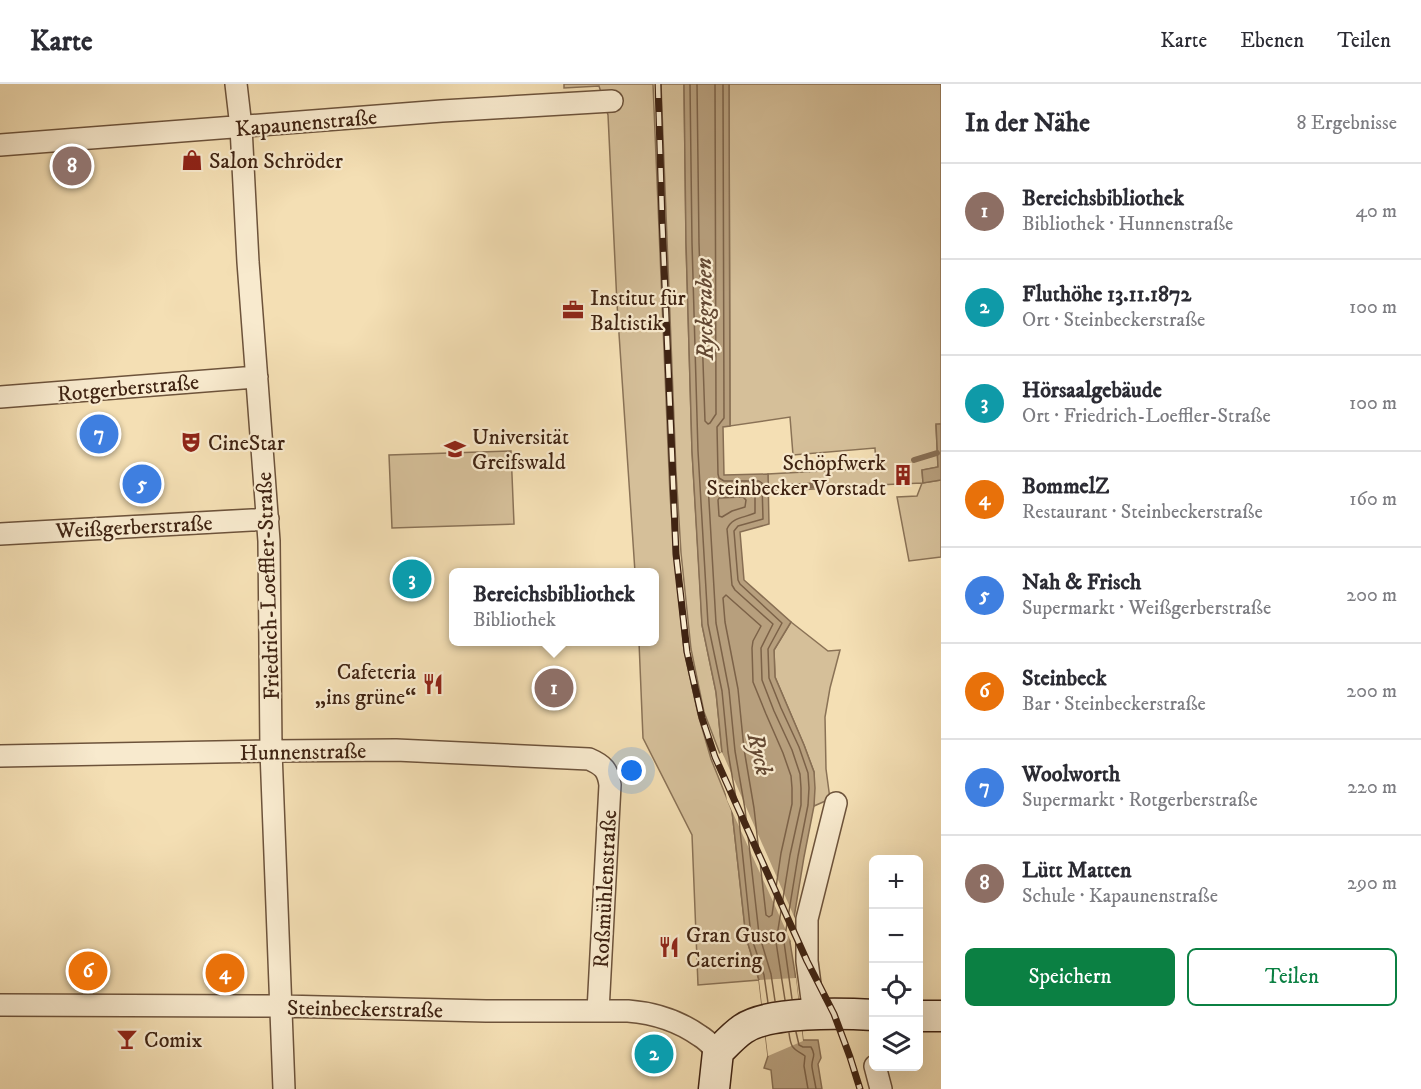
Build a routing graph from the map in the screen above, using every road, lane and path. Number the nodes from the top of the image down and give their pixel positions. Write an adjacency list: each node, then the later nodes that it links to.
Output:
1 (237, 84): 3 (street, Friedrich-Loeffler-Straße)
2 (612, 101): 3 (street, Kapaunenstraße)
3 (241, 127): 4 (street, Kapaunenstraße); 5 (street, Friedrich-Loeffler-Straße)
4 (0, 145)
5 (257, 377): 6 (street, Rotgerberstraße); 7 (street, Friedrich-Loeffler-Straße)
6 (0, 397)
7 (268, 519): 8 (street, Weißgerberstraße); 9 (street, Friedrich-Loeffler-Straße)
8 (0, 534)
9 (271, 751): 10 (street, Hunnenstraße); 11 (street, Hunnenstraße); 14 (street, Friedrich-Loeffler-Straße)
10 (0, 756)
11 (604, 768): 15 (street, Roßmühlenstraße)
12 (836, 803): 16 (street)
13 (0, 1005): 14 (street, Steinbeckerstraße)
14 (282, 1006): 15 (street, Steinbeckerstraße); 22 (street, Friedrich-Loeffler-Straße)
15 (598, 1011): 20 (street, Steinbeckerstraße)
16 (807, 1015): 17 (main road); 20 (main road)
17 (869, 1015)
18 (923, 1016): 19 (main road)
19 (941, 1016)
20 (718, 1052): 23 (main road)
21 (877, 1071): 24 (street)
22 (284, 1089)
23 (714, 1089)
24 (881, 1089)

